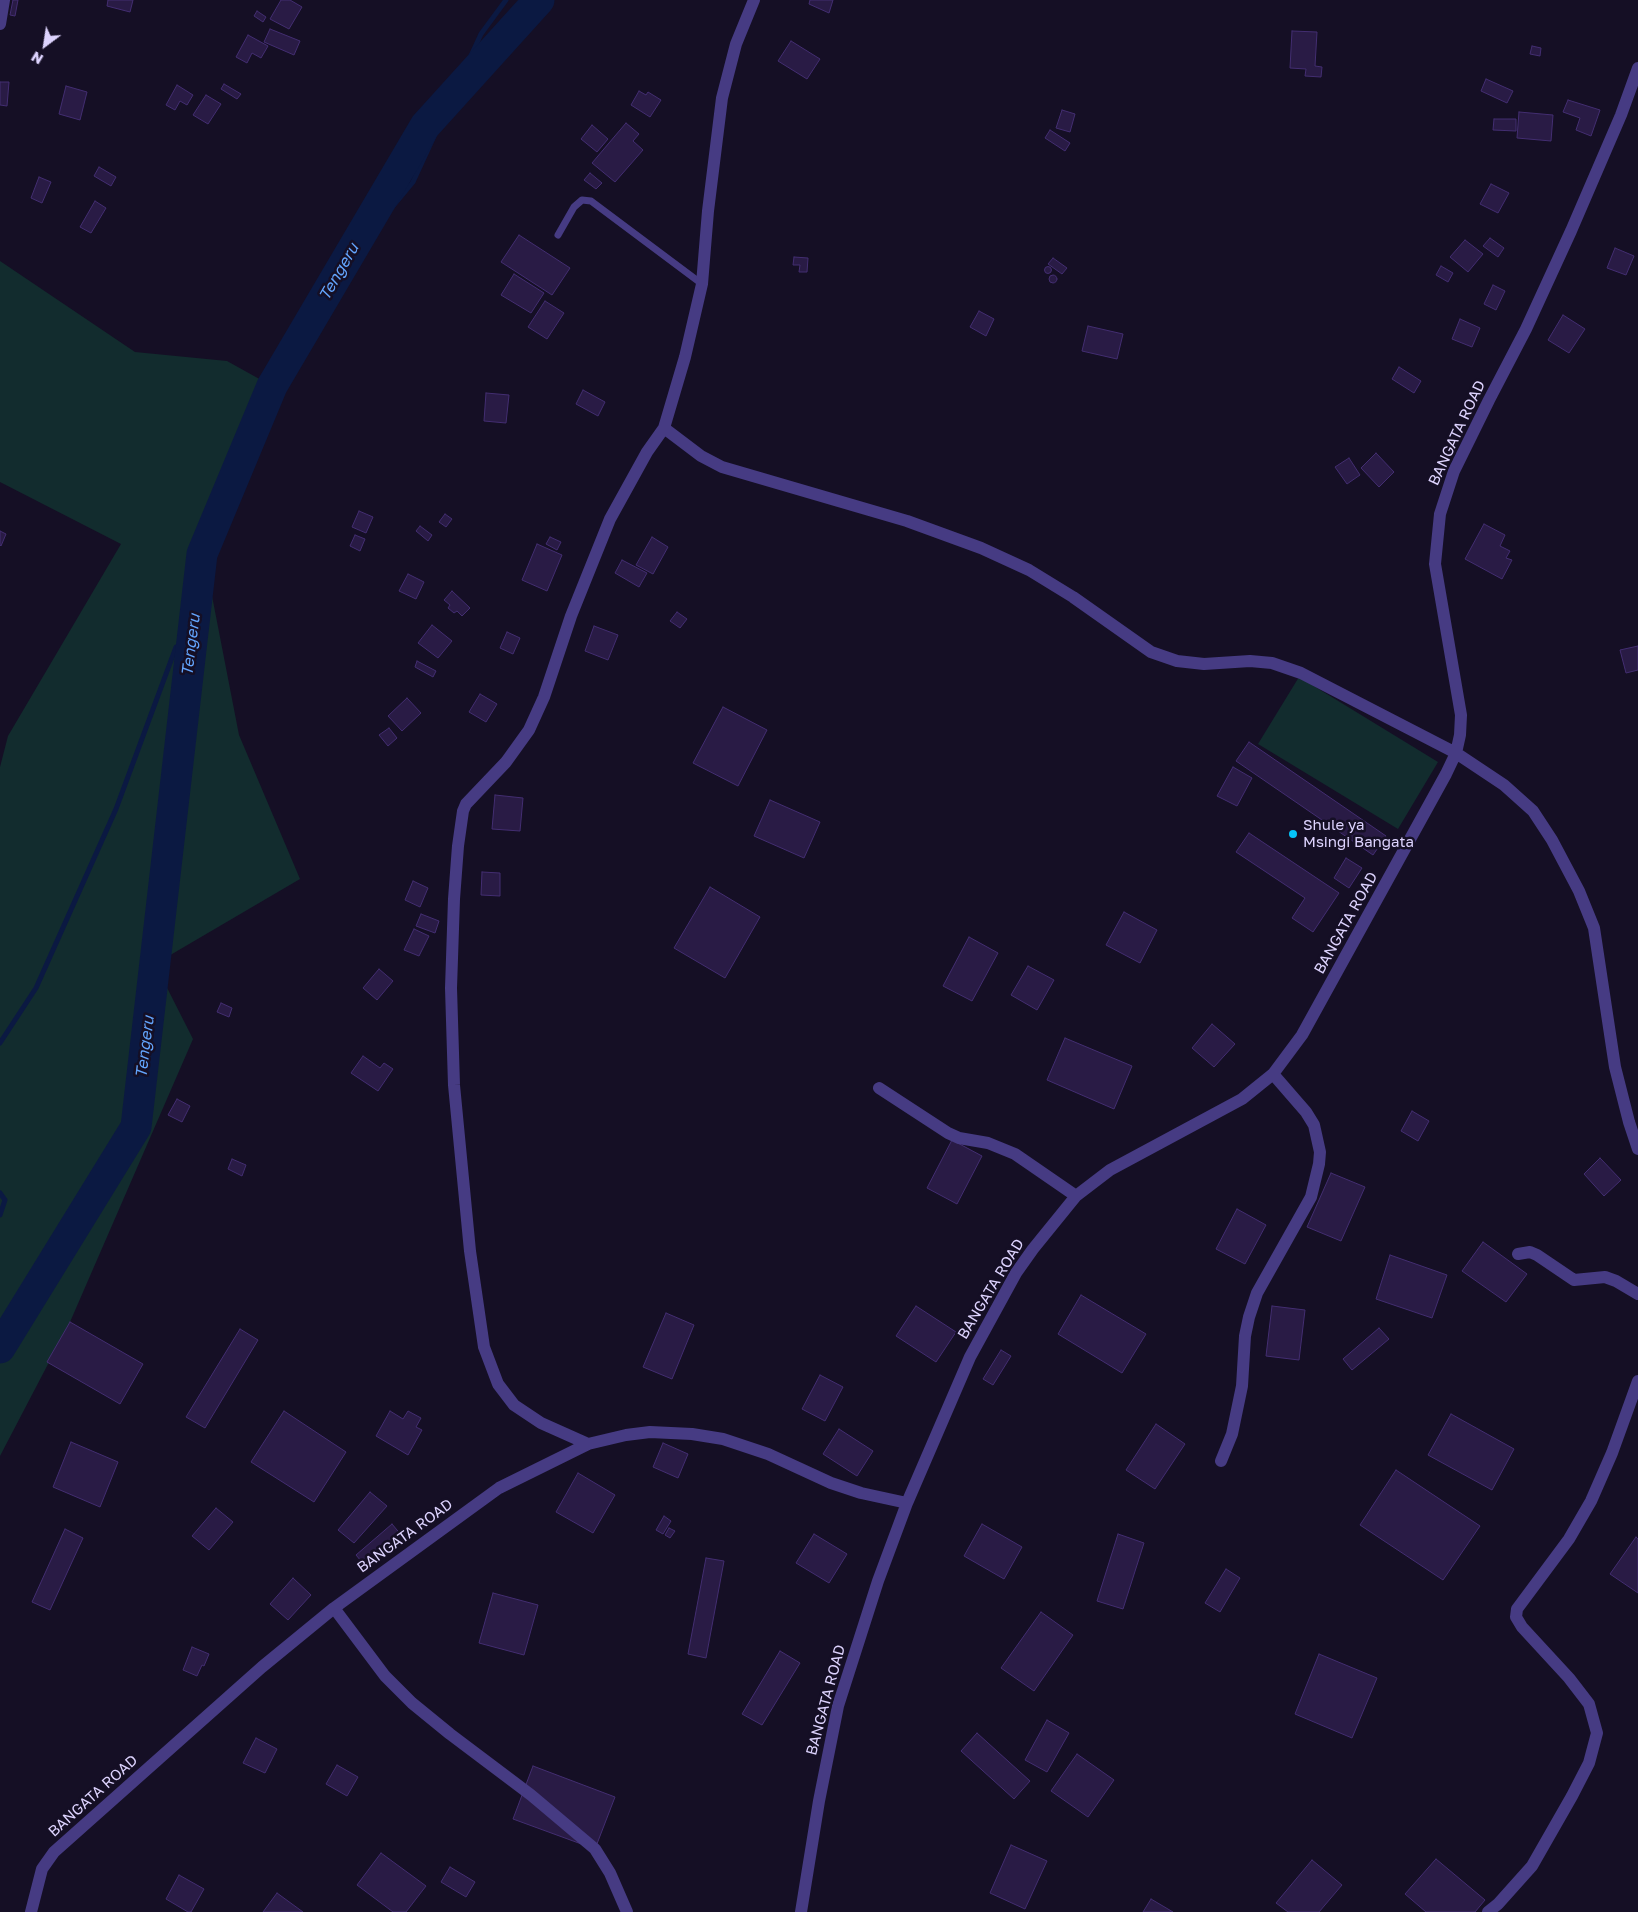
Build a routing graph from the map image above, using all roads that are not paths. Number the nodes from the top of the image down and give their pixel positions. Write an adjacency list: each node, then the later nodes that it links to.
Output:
1 (4, 0): 3 (street)
2 (754, 0): 6 (street)
3 (0, 24)
4 (1638, 68): 8 (street, BANGATA ROAD)
5 (558, 235): 6 (lane)
6 (702, 284): 7 (street)
7 (664, 428): 8 (street); 16 (street)
8 (1456, 753): 9 (street, BANGATA ROAD); 11 (street)
9 (1273, 1074): 12 (street, BANGATA ROAD); 17 (street)
10 (879, 1088): 12 (street)
11 (1638, 1149)
12 (1076, 1196): 18 (street, BANGATA ROAD)
13 (1518, 1254): 14 (street)
14 (1638, 1294)
15 (1638, 1381): 23 (street)
16 (588, 1444): 18 (street, BANGATA ROAD); 19 (street, BANGATA ROAD)
17 (1221, 1461)
18 (907, 1503): 22 (street, BANGATA ROAD)
19 (334, 1608): 20 (street, BANGATA ROAD); 21 (street)
20 (31, 1912)
21 (627, 1912)
22 (801, 1912)
23 (1488, 1912)

